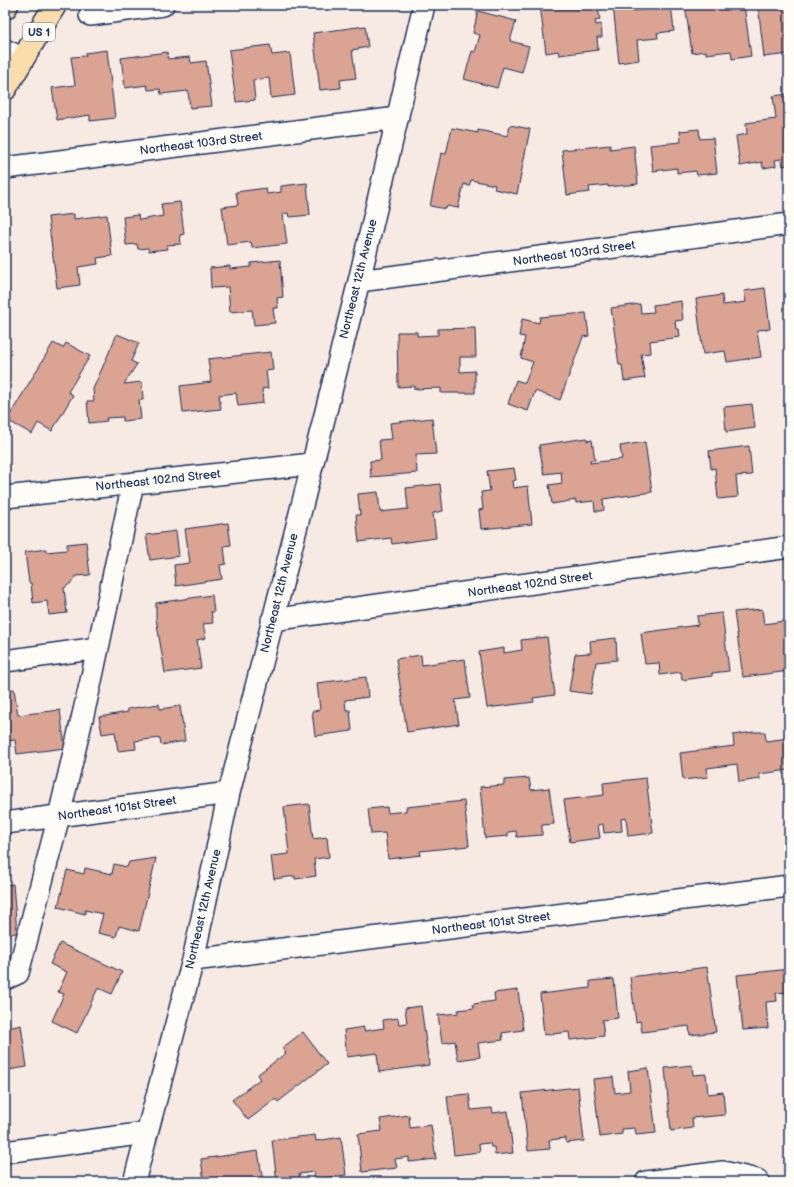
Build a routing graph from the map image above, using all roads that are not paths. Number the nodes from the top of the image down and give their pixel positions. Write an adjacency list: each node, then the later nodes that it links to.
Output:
1 (7, 5): 5 (main road)
2 (55, 5): 7 (main road, US 1)
3 (163, 5): 6 (street)
4 (424, 5): 9 (street, Northeast 12th Avenue)
5 (5, 8)
6 (90, 15)
7 (14, 54): 8 (main road, US 1)
8 (5, 89)
9 (398, 118): 10 (street, Northeast 103rd Street); 12 (street, Northeast 12th Avenue)
10 (5, 168)
11 (789, 224): 12 (street, Northeast 103rd Street)
12 (359, 281): 13 (street, Northeast 12th Avenue)
13 (312, 464): 14 (street, Northeast 102nd Street); 17 (street, Northeast 12th Avenue)
14 (133, 483): 15 (street, Northeast 102nd Street); 18 (street)
15 (5, 496)
16 (789, 547): 17 (street, Northeast 102nd Street)
17 (272, 620): 20 (street, Northeast 12th Avenue)
18 (98, 648): 19 (street); 21 (street)
19 (5, 661)
20 (229, 793): 21 (street, Northeast 101st Street); 24 (street, Northeast 12th Avenue)
21 (59, 816): 22 (street, Northeast 101st Street); 25 (street)
22 (5, 823)
23 (789, 886): 24 (street, Northeast 101st Street)
24 (193, 960): 26 (street, Northeast 12th Avenue)
25 (5, 979)
26 (146, 1133): 27 (street); 29 (street, Northeast 12th Avenue)
27 (5, 1152)
28 (758, 1181): 30 (street)
29 (134, 1182)
30 (646, 1182)

